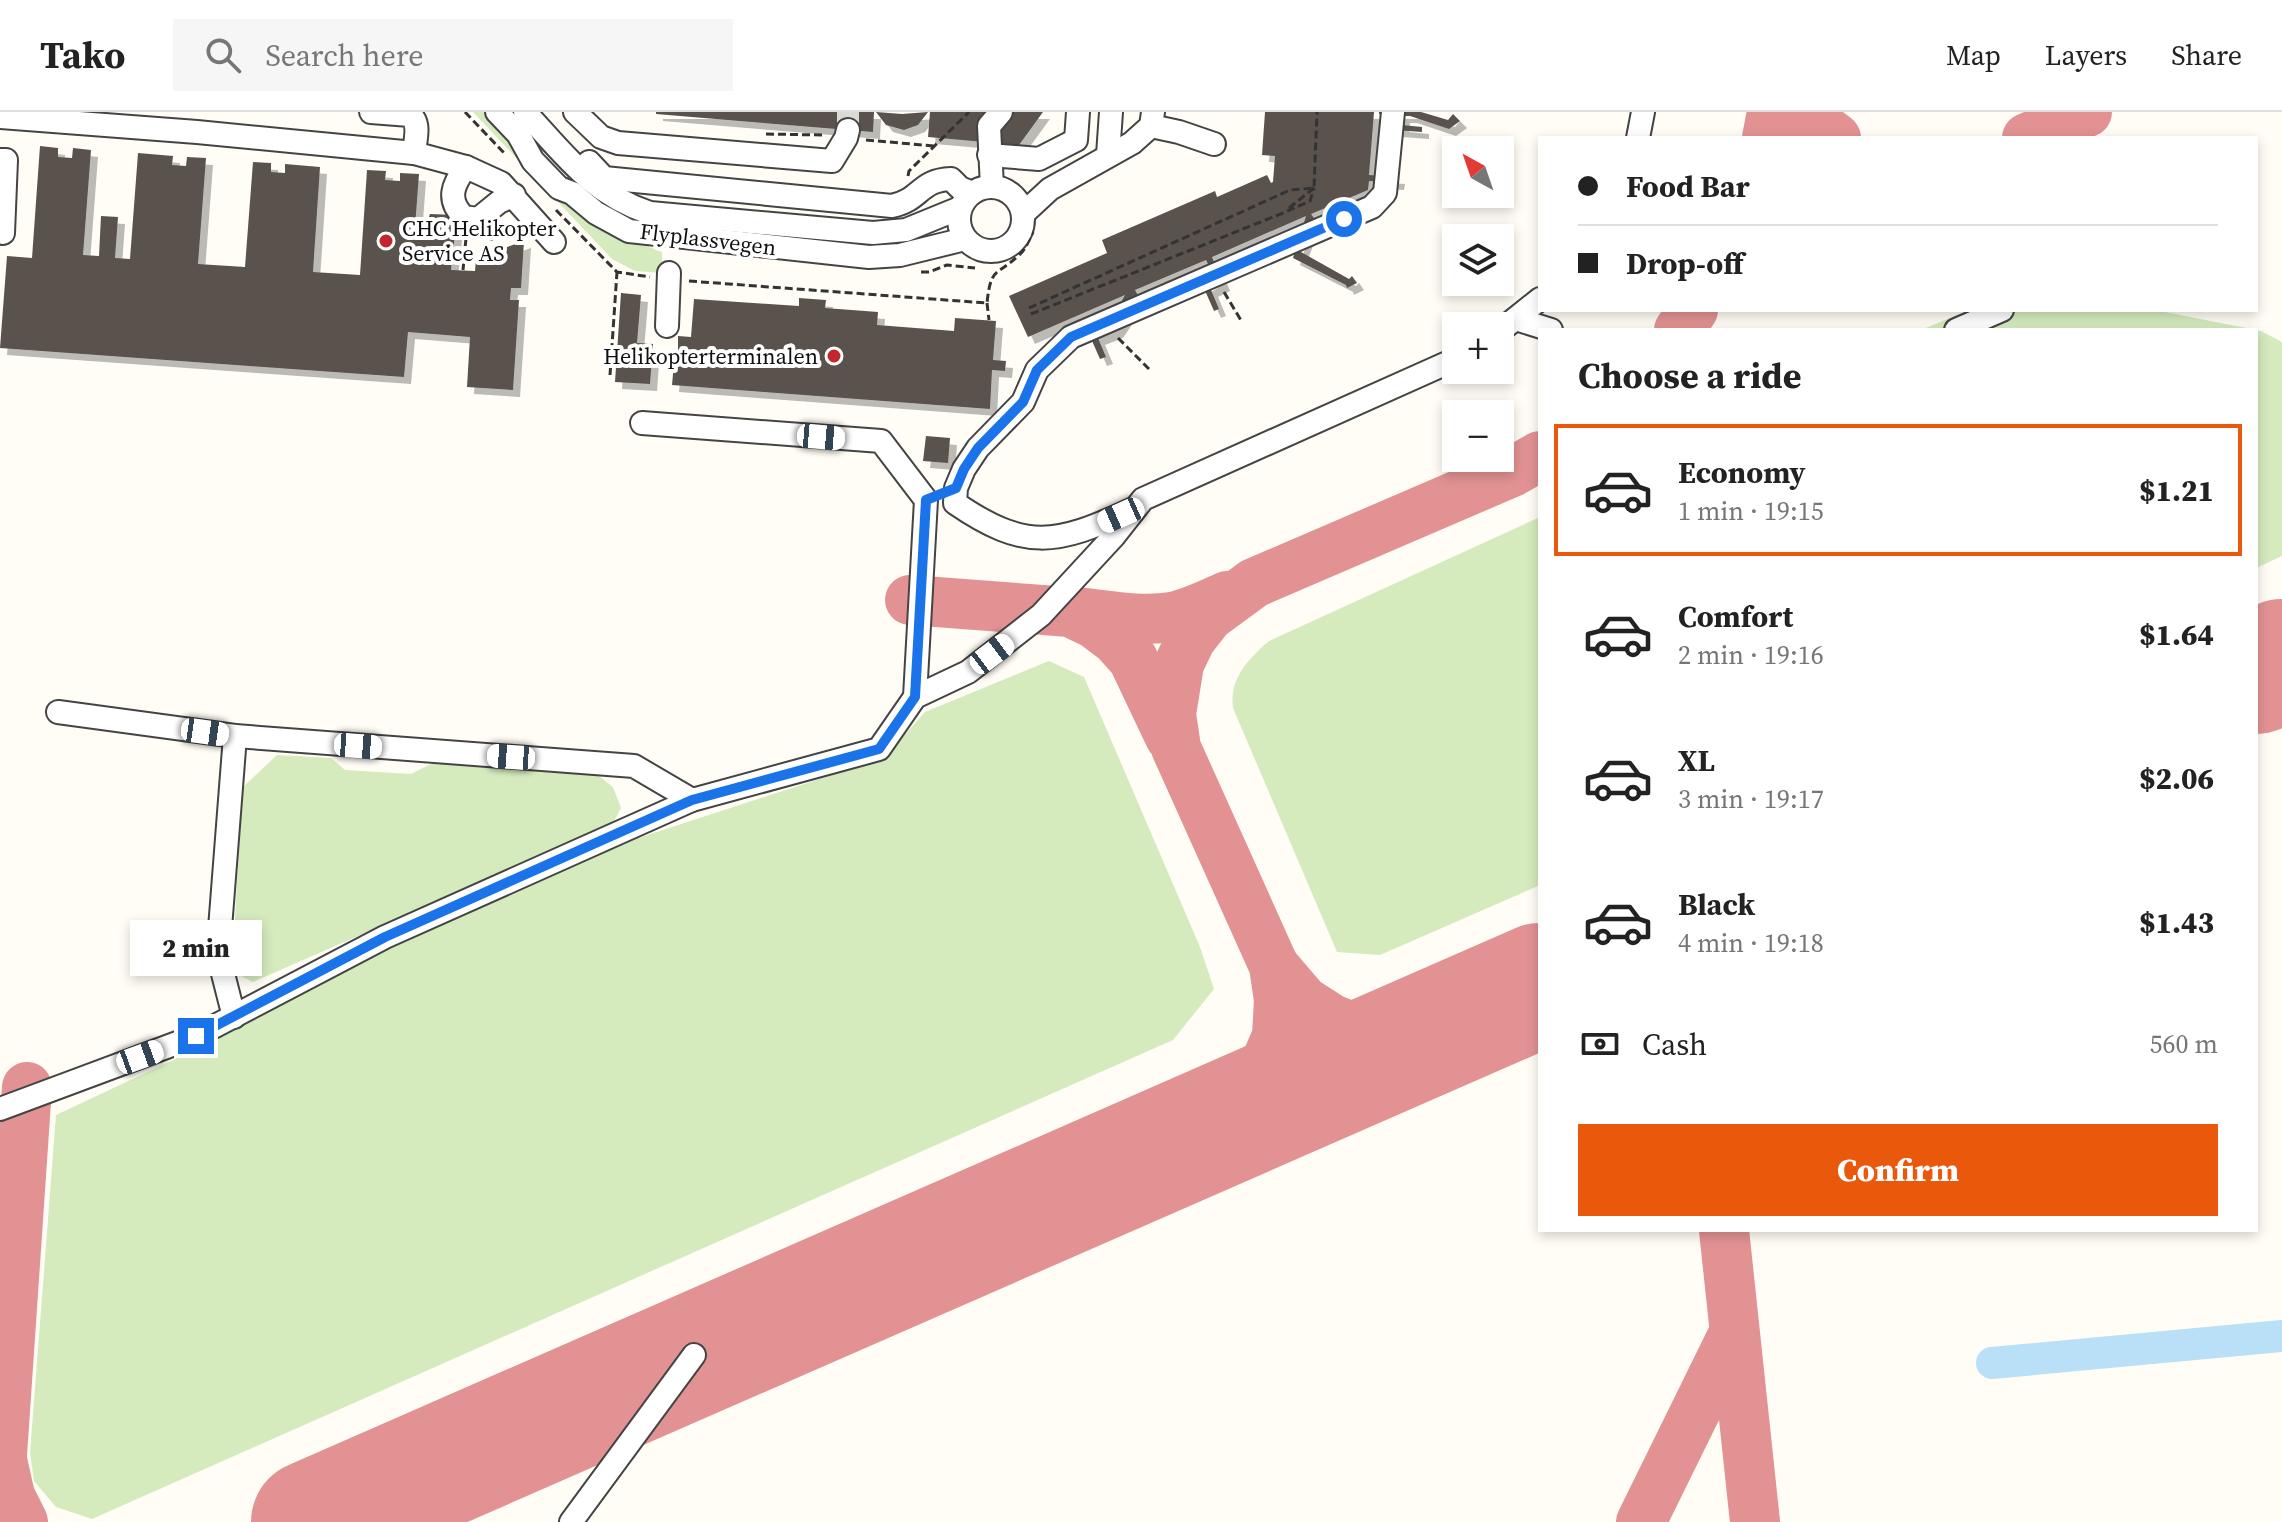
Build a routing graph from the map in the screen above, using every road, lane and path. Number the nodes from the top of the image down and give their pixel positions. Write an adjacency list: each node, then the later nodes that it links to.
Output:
1 (371, 112): 19 (lane)
2 (497, 112): 32 (lane, Flyplassvegen)
3 (525, 112): 27 (lane)
4 (543, 112): 27 (lane)
5 (575, 112): 15 (lane)
6 (969, 112): 18 (path)
7 (1001, 112): 20 (lane)
8 (1078, 112): 20 (lane)
9 (1111, 112): 21 (lane)
10 (1317, 112): 25 (path)
11 (1393, 112): 58 (lane)
12 (1643, 112): 16 (lane)
13 (1, 115): 19 (lane)
14 (1152, 119): 17 (lane); 21 (lane, Flyplassvegen)
15 (855, 135): 18 (path)
16 (1638, 136)
17 (1214, 144)
18 (934, 146): 24 (path)
19 (414, 153): 23 (lane)
20 (989, 155): 27 (lane)
21 (1108, 155): 30 (lane, Flyplassvegen)
22 (0, 160): 28 (lane)
23 (466, 167): 26 (lane); 26 (lane)
24 (907, 184)
25 (1314, 188): 29 (path); 29 (path); 43 (path)
26 (514, 195): 33 (lane)
27 (975, 196): 30 (lane); 32 (lane)
28 (2, 203): 31 (lane)
29 (1283, 213): 45 (path)
30 (1023, 214): 32 (lane, Flyplassvegen)
31 (3, 233)
32 (965, 239)
33 (554, 242)
34 (975, 268): 35 (path)
35 (915, 271)
36 (617, 272): 56 (path)
37 (669, 273): 49 (lane)
38 (1220, 285): 48 (path)
39 (813, 292): 40 (path)
40 (812, 299)
41 (1538, 301): 47 (lane)
42 (987, 303): 46 (path)
43 (1029, 308)
44 (1997, 312): 52 (lane)
45 (1031, 314)
46 (989, 320)
47 (1514, 320)
48 (1242, 322)
49 (667, 326)
50 (1514, 326): 51 (lane)
51 (1538, 328)
52 (1961, 328)
53 (1113, 332): 55 (path)
54 (1442, 365): 60 (lane)
55 (1149, 369)
56 (610, 375)
57 (642, 423): 59 (lane)
58 (956, 488): 59 (lane); 60 (lane)
59 (926, 500): 61 (lane)
60 (1136, 508): 61 (lane)
61 (915, 697): 64 (lane)
62 (58, 712): 63 (lane)
63 (235, 736): 64 (lane); 65 (lane)
64 (692, 800): 65 (lane)
65 (234, 1017): 66 (lane)
66 (0, 1109)
67 (694, 1355): 68 (lane)
68 (571, 1522)

